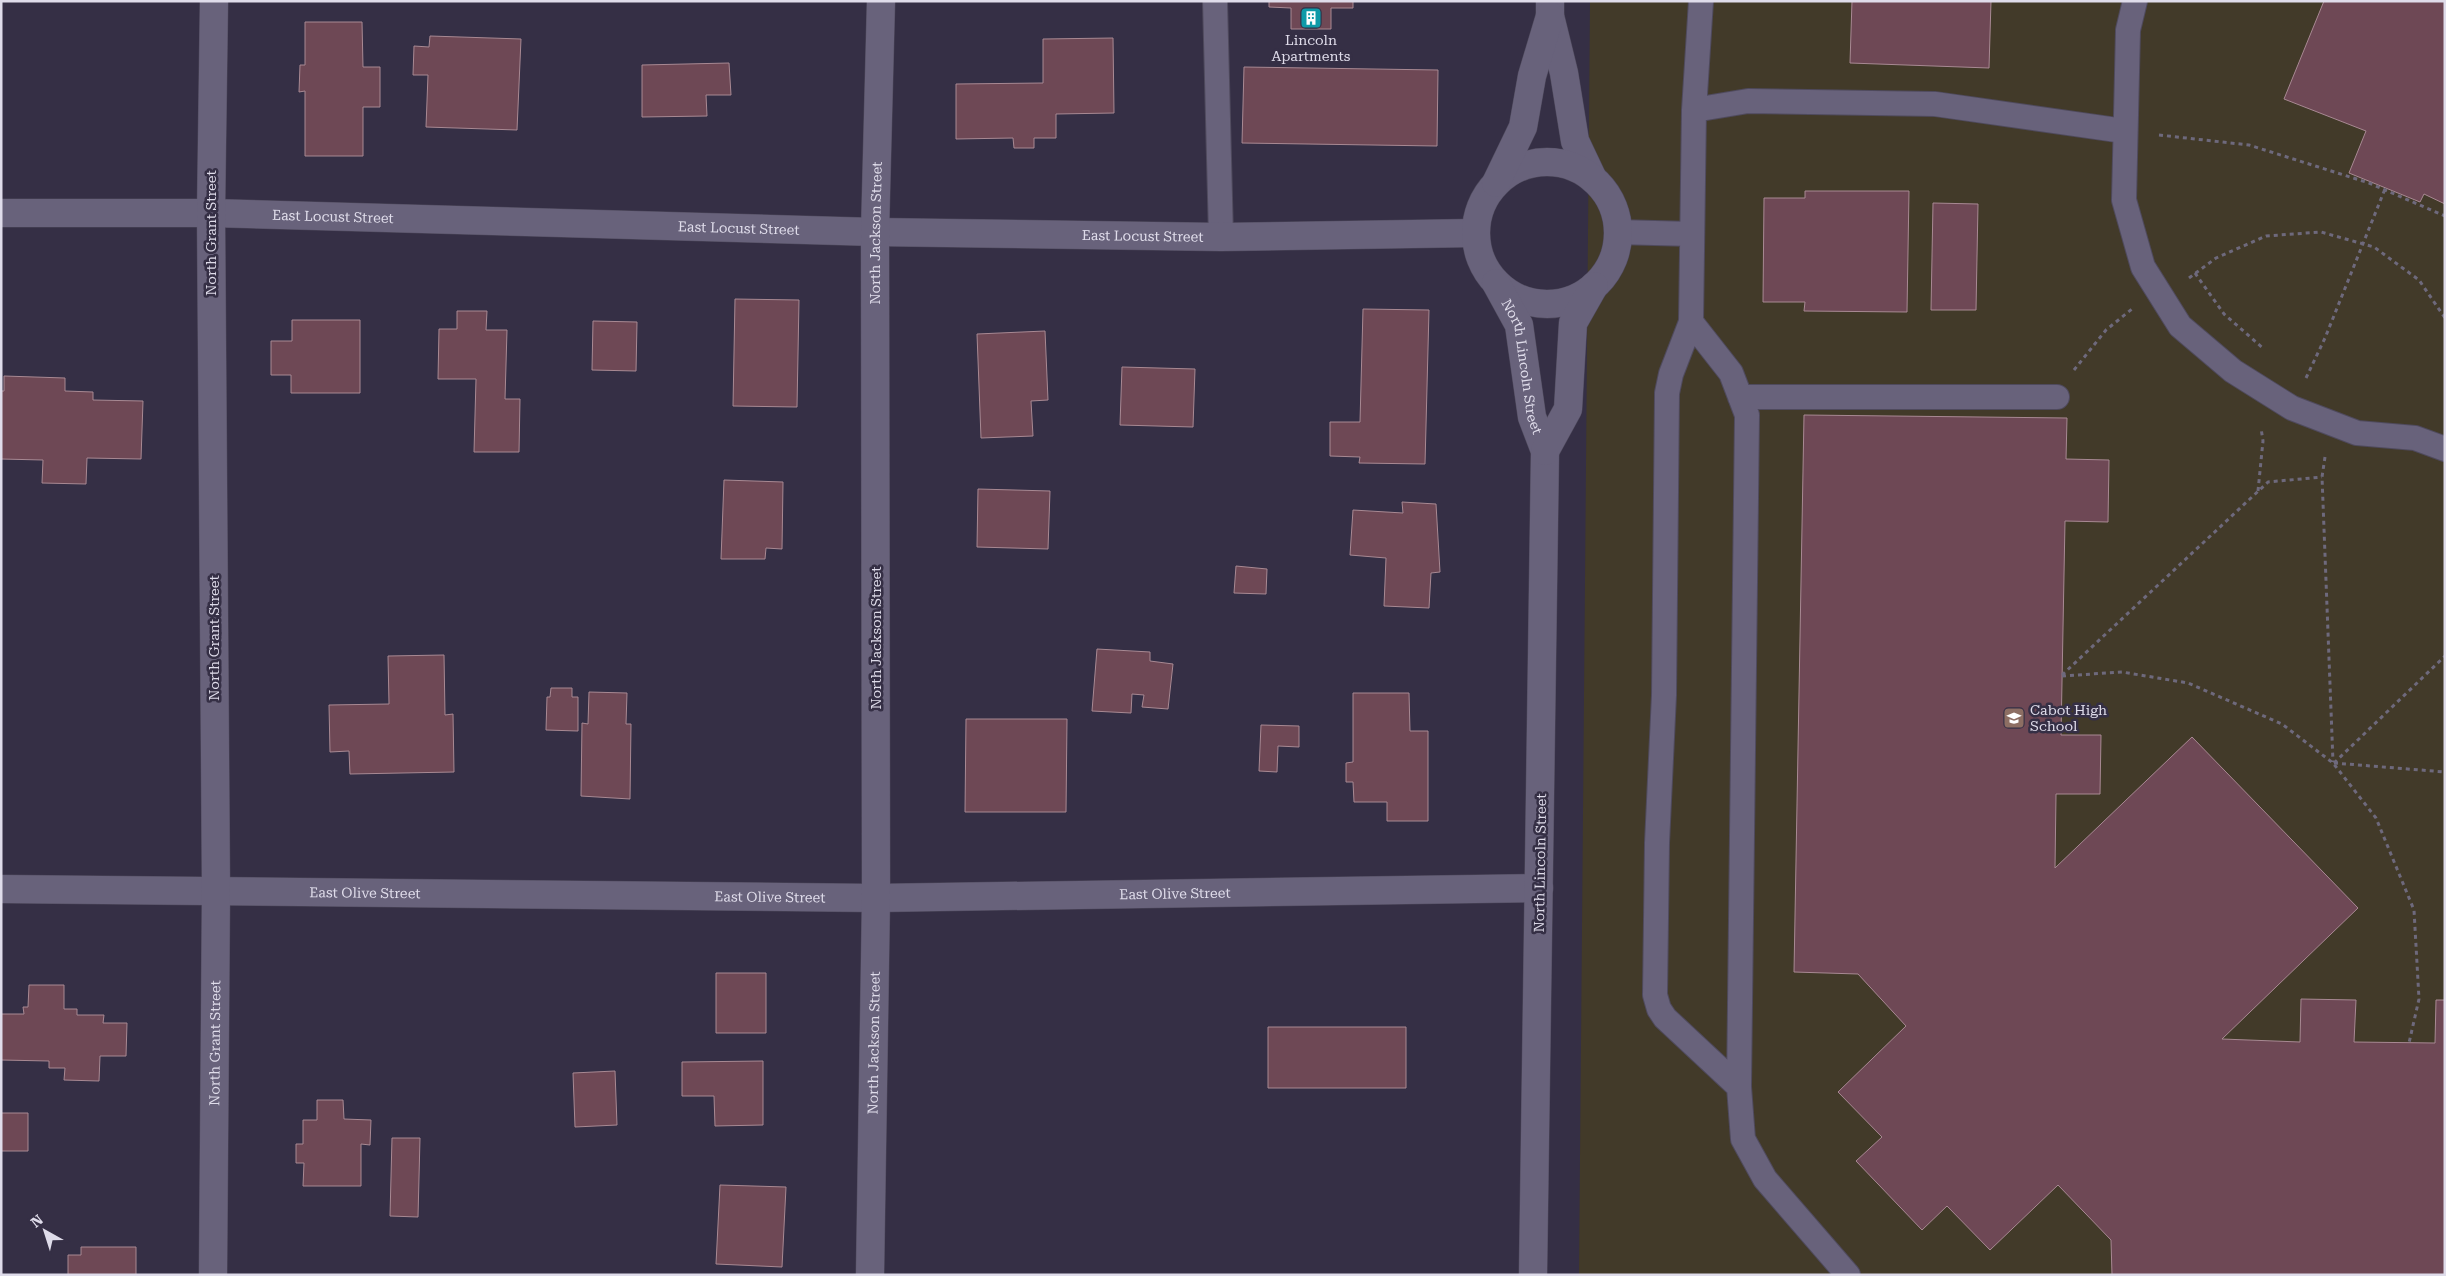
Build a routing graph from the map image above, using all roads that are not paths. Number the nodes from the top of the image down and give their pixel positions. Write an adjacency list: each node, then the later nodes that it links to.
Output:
1 (214, 1): 12 (street, North Grant Street)
2 (880, 1): 13 (street, North Jackson Street)
3 (1215, 1): 17 (lane)
4 (1701, 1): 7 (lane)
5 (2136, 1): 8 (lane)
6 (1550, 8): 9 (street, North Lincoln Street); 10 (street, North Lincoln Street)
7 (1694, 110): 8 (lane); 16 (lane)
8 (2124, 131): 23 (lane)
9 (1593, 179): 10 (street, North Lincoln Street); 14 (street, North Lincoln Street)
10 (1496, 183): 15 (street, North Lincoln Street)
11 (1, 213): 12 (street, East Locust Street)
12 (211, 213): 13 (street, East Locust Street); 27 (street, North Grant Street)
13 (875, 232): 17 (street, East Locust Street); 28 (street, North Jackson Street)
14 (1617, 232): 16 (lane); 19 (street, North Lincoln Street)
15 (1475, 233): 17 (street, East Locust Street); 18 (street, North Lincoln Street)
16 (1692, 234): 20 (lane)
17 (1221, 236)
18 (1496, 283): 19 (street, North Lincoln Street); 24 (street, North Lincoln Street)
19 (1594, 286): 24 (street, North Lincoln Street)
20 (1691, 322): 21 (lane); 29 (lane)
21 (1740, 397): 22 (lane); 29 (lane)
22 (2057, 397)
23 (2445, 449)
24 (1544, 451): 25 (street, North Lincoln Street)
25 (1539, 888): 28 (street, East Olive Street); 32 (street, North Lincoln Street)
26 (1, 889): 27 (street, East Olive Street)
27 (216, 890): 28 (street, East Olive Street); 30 (street, North Grant Street)
28 (876, 898): 31 (street, North Jackson Street)
29 (1739, 1087): 33 (lane)
30 (213, 1275)
31 (870, 1275)
32 (1534, 1275)
33 (1848, 1275)

